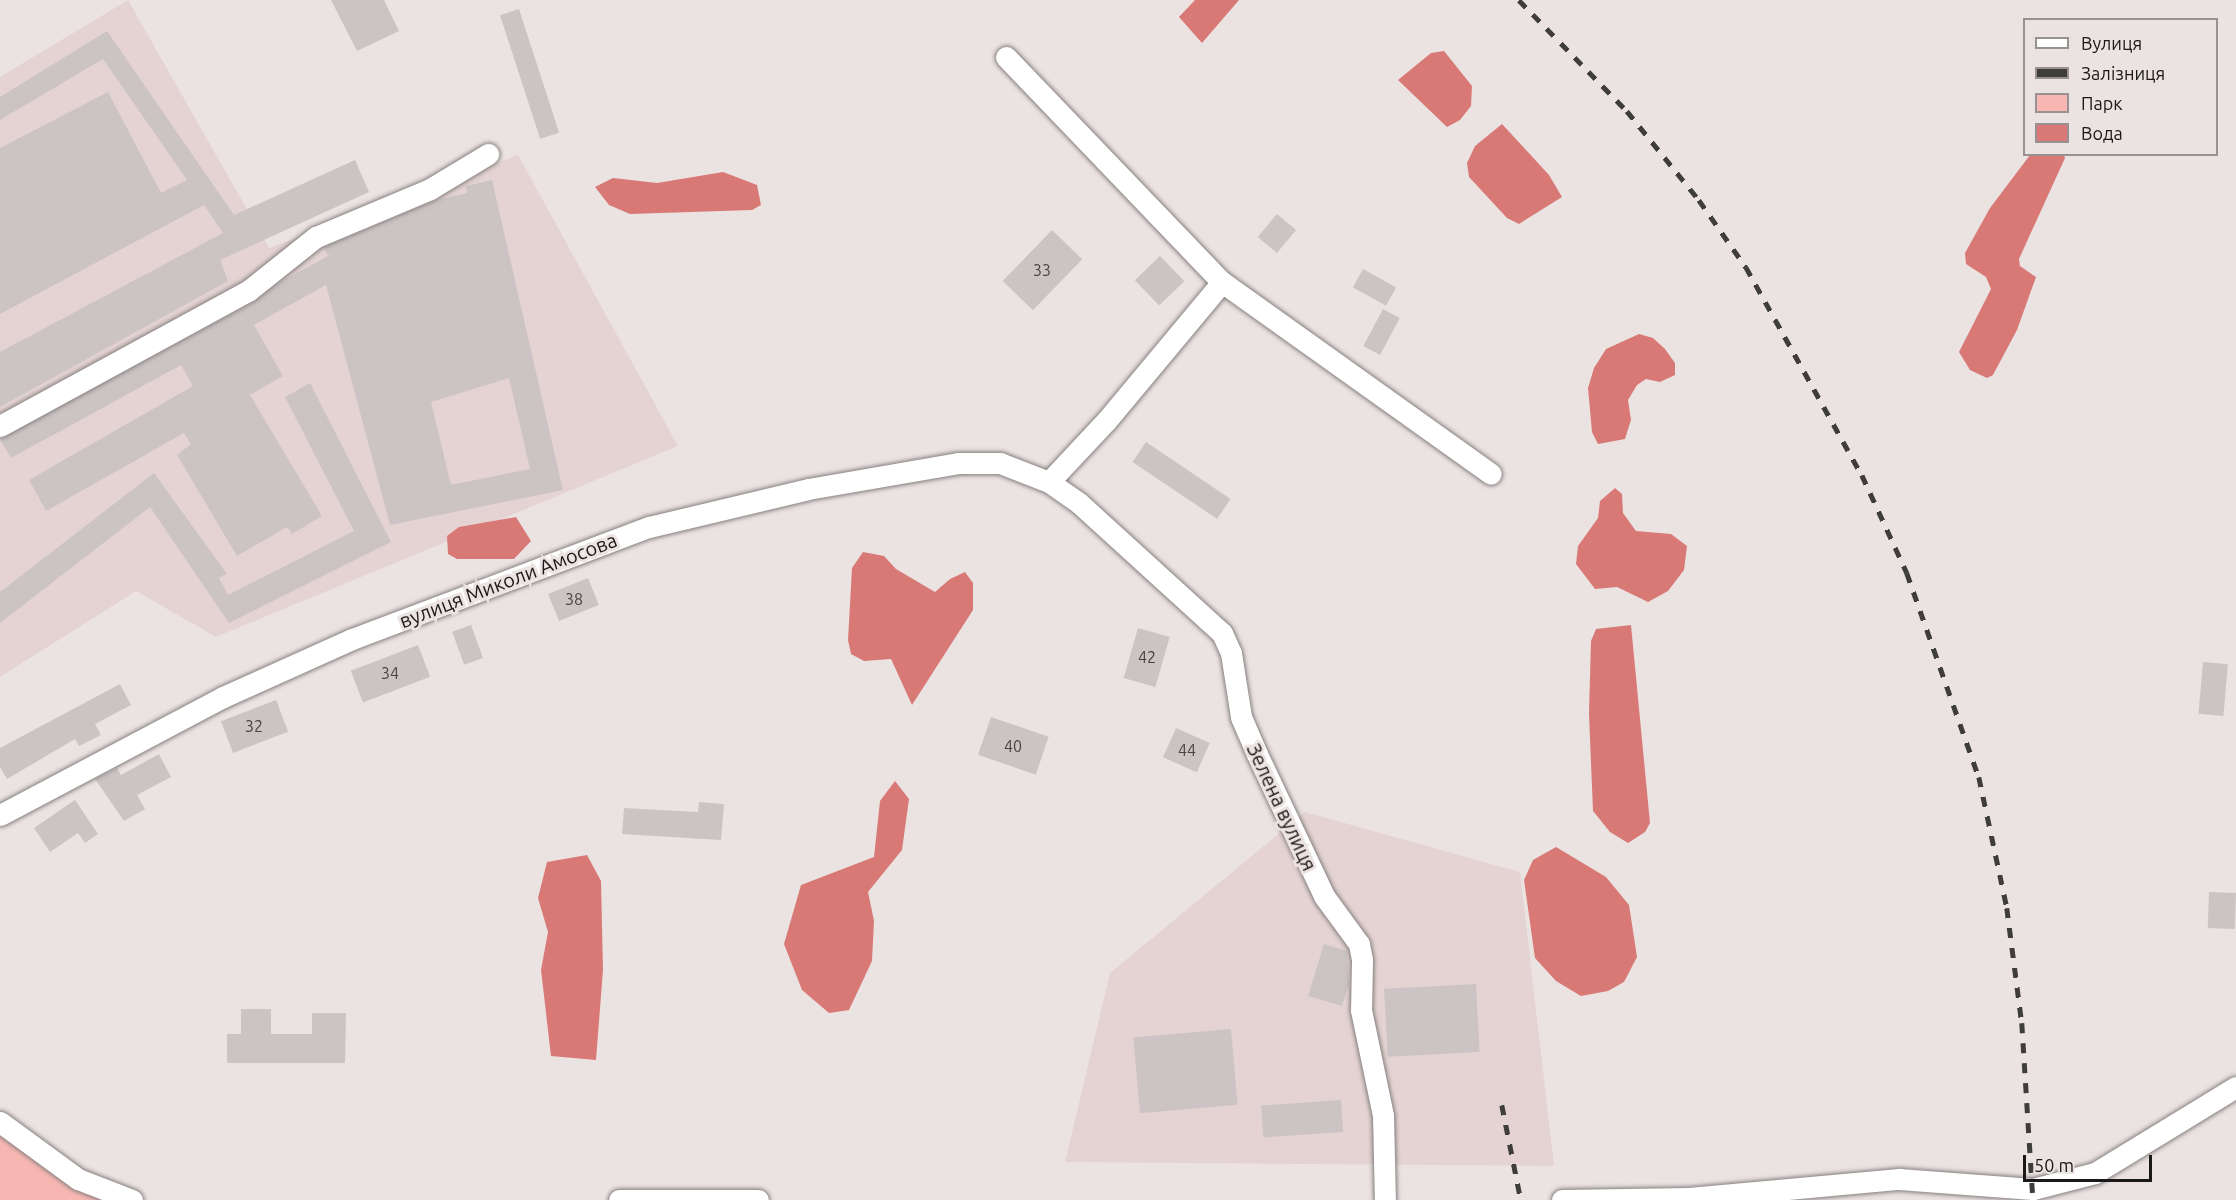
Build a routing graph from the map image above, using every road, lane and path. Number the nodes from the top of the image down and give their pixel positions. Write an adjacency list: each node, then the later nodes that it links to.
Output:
1 (1006, 57): 3 (street)
2 (488, 154): 4 (street)
3 (1222, 282): 5 (street); 6 (street)
4 (0, 426)
5 (1491, 474)
6 (1049, 482): 7 (street, вулиця Миколи Амосова); 13 (street, Зелена вулиця)
7 (0, 815)
8 (2236, 1087): 14 (street)
9 (0, 1122): 10 (street)
10 (132, 1200)
11 (619, 1200): 12 (street)
12 (758, 1200)
13 (1385, 1200)
14 (1562, 1200)

